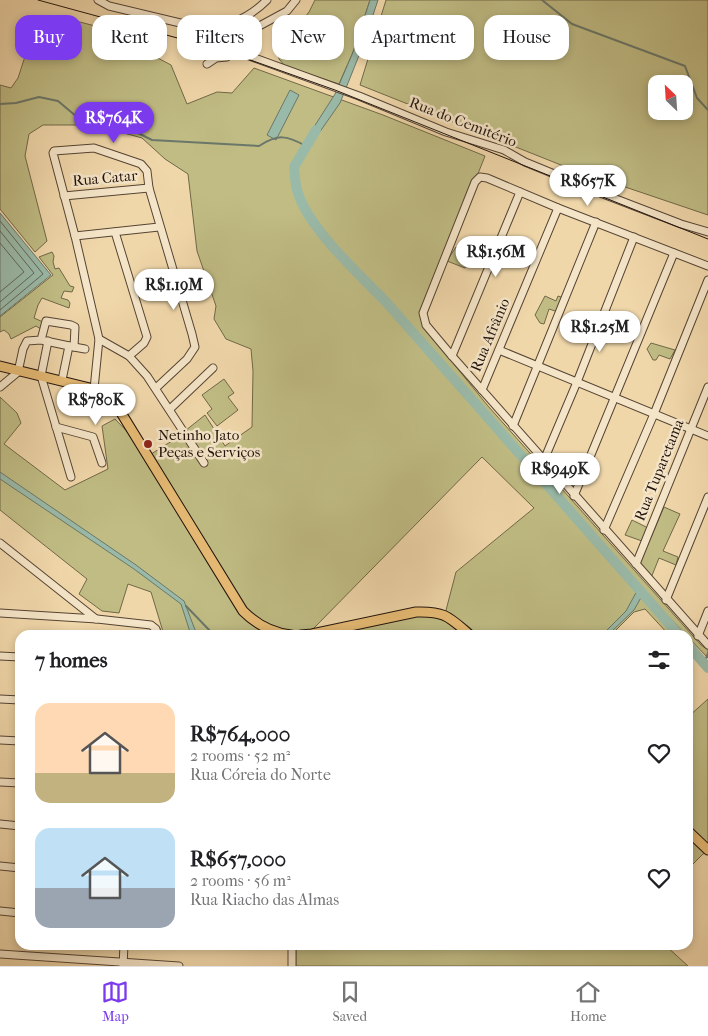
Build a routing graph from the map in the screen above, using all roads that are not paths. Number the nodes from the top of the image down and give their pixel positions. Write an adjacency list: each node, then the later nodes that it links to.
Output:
1 (98, 0): 5 (street)
2 (267, 0): 4 (street)
3 (296, 0): 6 (street)
4 (247, 15)
5 (177, 23)
6 (262, 25)
7 (213, 60): 9 (street)
8 (260, 60): 17 (street, Rua do Cemitério)
9 (207, 64)
10 (149, 188): 12 (street, Rua Catar); 12 (street); 15 (street)
11 (520, 192): 13 (street); 29 (street); 29 (street)
12 (64, 196): 18 (street)
13 (558, 208): 14 (street); 27 (street, Rua Afrânio)
14 (596, 222): 19 (street); 31 (street)
15 (159, 227): 16 (street); 39 (street)
16 (115, 232): 18 (street); 28 (street)
17 (708, 232)
18 (75, 236): 23 (street)
19 (634, 237): 20 (street); 36 (street)
20 (674, 253): 21 (street); 42 (street)
21 (708, 266)
22 (708, 280): 44 (street)
23 (99, 339): 28 (street); 40 (street)
24 (45, 340): 25 (street); 25 (street); 33 (street); 34 (street)
25 (71, 346): 26 (street); 35 (street)
26 (85, 349)
27 (499, 350): 31 (street); 41 (street, Rua Afrânio)
28 (129, 356): 39 (street)
29 (452, 356): 41 (street)
30 (0, 366): 33 (main road)
31 (538, 366): 36 (street); 45 (street)
32 (213, 368): 43 (street)
33 (18, 372): 34 (main road); 37 (street)
34 (41, 376): 35 (main road); 46 (street)
35 (62, 380): 40 (main road)
36 (577, 382): 42 (street); 49 (street)
37 (0, 386)
38 (708, 387): 47 (street, Rua Tuparetama)
39 (156, 388): 43 (street)
40 (94, 389): 63 (main road)
41 (482, 390): 45 (street)
42 (615, 398): 44 (street); 53 (street)
43 (170, 409): 50 (street)
44 (654, 414): 47 (street); 55 (street)
45 (513, 426): 49 (street)
46 (56, 427): 51 (street); 52 (street)
47 (691, 429): 48 (street); 57 (street, Rua Tuparetama)
48 (708, 436)
49 (544, 460): 53 (street)
50 (204, 462)
51 (102, 463)
52 (71, 477)
53 (574, 496): 55 (street)
54 (708, 497): 58 (street)
55 (604, 530): 57 (street)
56 (0, 543): 61 (street)
57 (636, 564): 58 (street)
58 (666, 600): 66 (street)
59 (708, 611): 68 (street)
60 (0, 613): 61 (street)
61 (96, 619): 62 (street)
62 (155, 630)
63 (269, 630)
64 (331, 630): 65 (main road)
65 (464, 630)
66 (693, 630)
67 (693, 630): 68 (street)
68 (698, 636): 69 (street)
69 (708, 646)
70 (0, 656): 71 (street)
71 (15, 657)
72 (0, 699): 73 (street)
73 (15, 700)
74 (0, 740): 75 (street)
75 (15, 741)
76 (0, 782): 77 (street)
77 (15, 783)
78 (0, 824): 79 (street)
79 (15, 826)
80 (693, 836): 81 (main road)
81 (708, 850)
82 (0, 866): 83 (street)
83 (15, 868)
84 (0, 911): 85 (street)
85 (15, 912)
86 (124, 950): 89 (street)
87 (292, 950): 91 (street)
88 (0, 954): 89 (street)
89 (123, 964): 90 (street)
90 (179, 966)
91 (292, 966)

